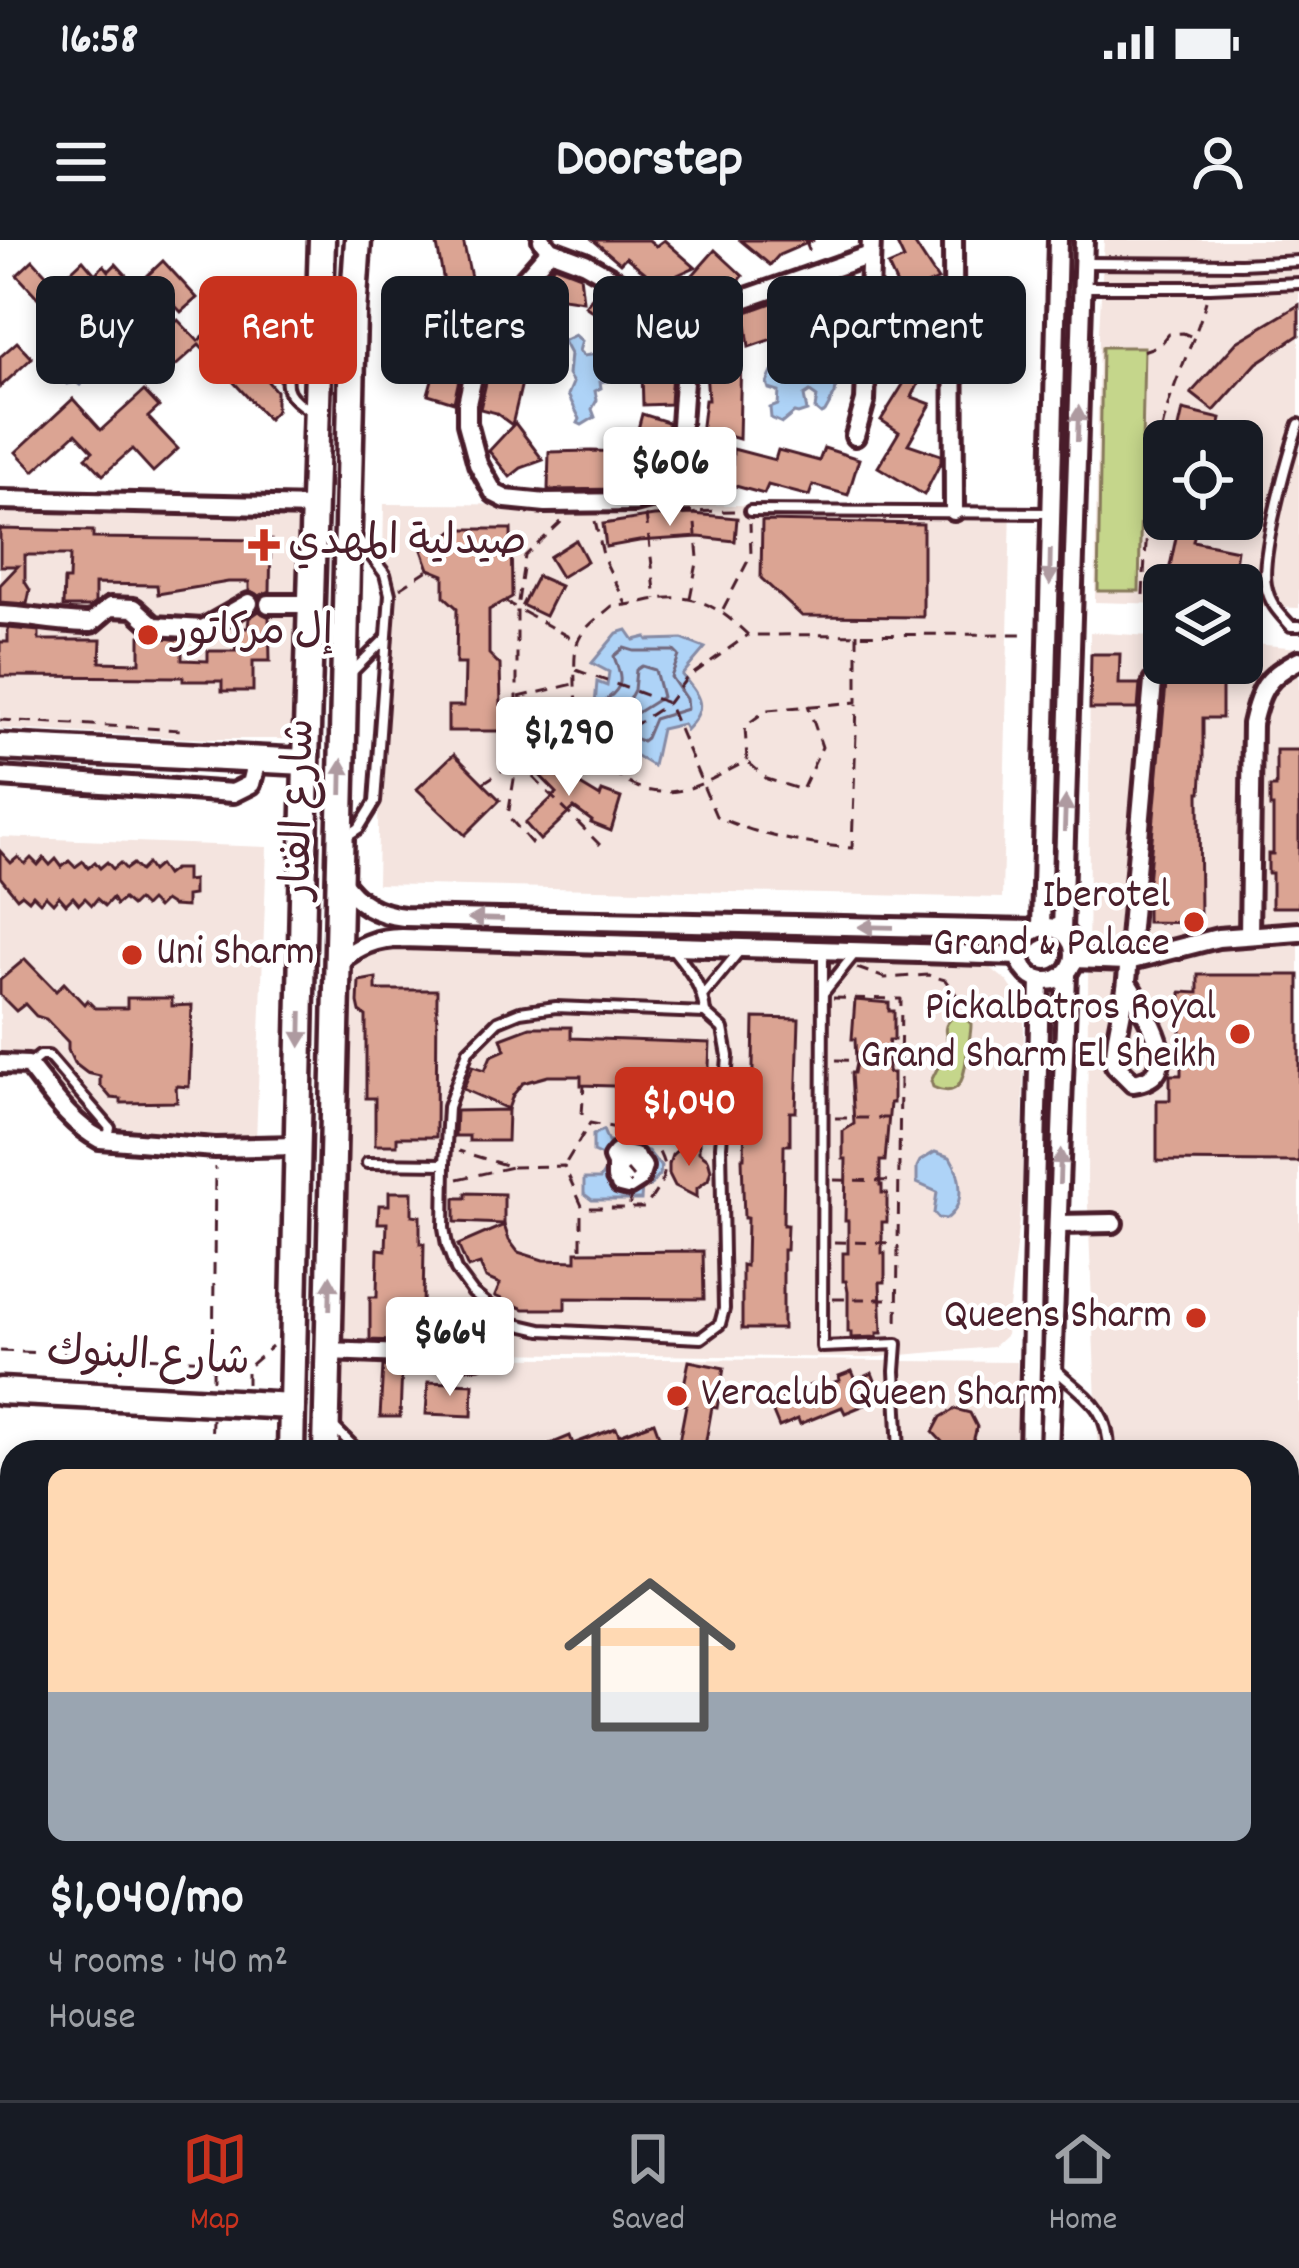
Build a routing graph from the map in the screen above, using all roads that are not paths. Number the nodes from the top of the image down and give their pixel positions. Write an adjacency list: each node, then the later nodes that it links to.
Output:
1 (322, 240): 18 (main road, شارع الفنار)
2 (358, 240): 22 (main road, شارع الفنار)
3 (953, 240): 20 (street)
4 (1058, 240): 21 (street)
5 (1084, 240): 9 (street)
6 (546, 245): 10 (street); 14 (street)
7 (870, 247): 13 (street); 16 (street)
8 (1299, 261): 9 (lane)
9 (1083, 263): 12 (street)
10 (609, 276)
11 (1299, 283): 12 (lane)
12 (1082, 287): 41 (street, one-way to 12)
13 (743, 301)
14 (684, 384)
15 (1299, 424): 27 (lane)
16 (855, 436)
17 (0, 500): 18 (street)
18 (314, 507): 25 (main road, شارع الفنار)
19 (750, 511): 20 (lane)
20 (955, 512): 21 (lane)
21 (1052, 513): 40 (street, one-way to 40)
22 (348, 525): 28 (lane); 30 (main road, شارع الفنار)
23 (249, 603): 26 (street)
24 (269, 604): 25 (street)
25 (310, 604): 35 (main road, شارع الفنار)
26 (0, 615)
27 (1299, 626)
28 (386, 638): 30 (lane); 38 (lane)
29 (1299, 660): 43 (street)
30 (344, 681): 38 (main road, شارع الفنار, one-way to 30)
31 (1153, 684): 50 (street)
32 (0, 747): 33 (main road)
33 (112, 753): 34 (main road); 37 (street)
34 (257, 760): 35 (main road); 37 (street)
35 (306, 762): 58 (main road, شارع الفنار, one-way to 58)
36 (0, 777): 37 (street)
37 (110, 785)
38 (340, 841): 39 (main road, شارع الفنار)
39 (340, 878): 40 (street, one-way to 39); 49 (main road, شارع الفنار)
40 (1038, 929): 41 (street); 47 (street)
41 (1061, 931): 51 (street)
42 (1299, 932): 43 (street)
43 (1250, 935): 50 (street)
44 (670, 946): 45 (street); 49 (street); 54 (lane)
45 (742, 948): 46 (street); 54 (lane)
46 (823, 950): 48 (street); 55 (lane)
47 (1019, 956): 48 (street); 52 (street)
48 (853, 957): 55 (lane)
49 (338, 962): 63 (main road, شارع الفنار, one-way to 49)
50 (1128, 962): 51 (street); 53 (street)
51 (1071, 966): 52 (street); 62 (street, one-way to 51)
52 (1040, 981): 73 (street)
53 (1129, 986): 53 (street)
54 (704, 994): 56 (lane)
55 (823, 996): 72 (lane)
56 (705, 1013): 60 (lane); 60 (lane)
57 (0, 1064): 58 (street)
58 (297, 1146): 67 (main road, شارع الفنار)
59 (367, 1162): 60 (lane)
60 (445, 1164)
61 (1113, 1223): 62 (street)
62 (1058, 1224): 65 (street)
63 (329, 1351): 64 (street); 68 (main road, شارع الفنار)
64 (477, 1357)
65 (1052, 1366): 74 (street); 75 (lane)
66 (0, 1391): 67 (main road, شارع البنوك)
67 (292, 1406): 69 (main road, شارع الفنار)
68 (327, 1418): 70 (main road, شارع الفنار); 71 (lane)
69 (291, 1440)
70 (326, 1440)
71 (348, 1440)
72 (898, 1440)
73 (1029, 1440)
74 (1049, 1440)
75 (1109, 1440)

